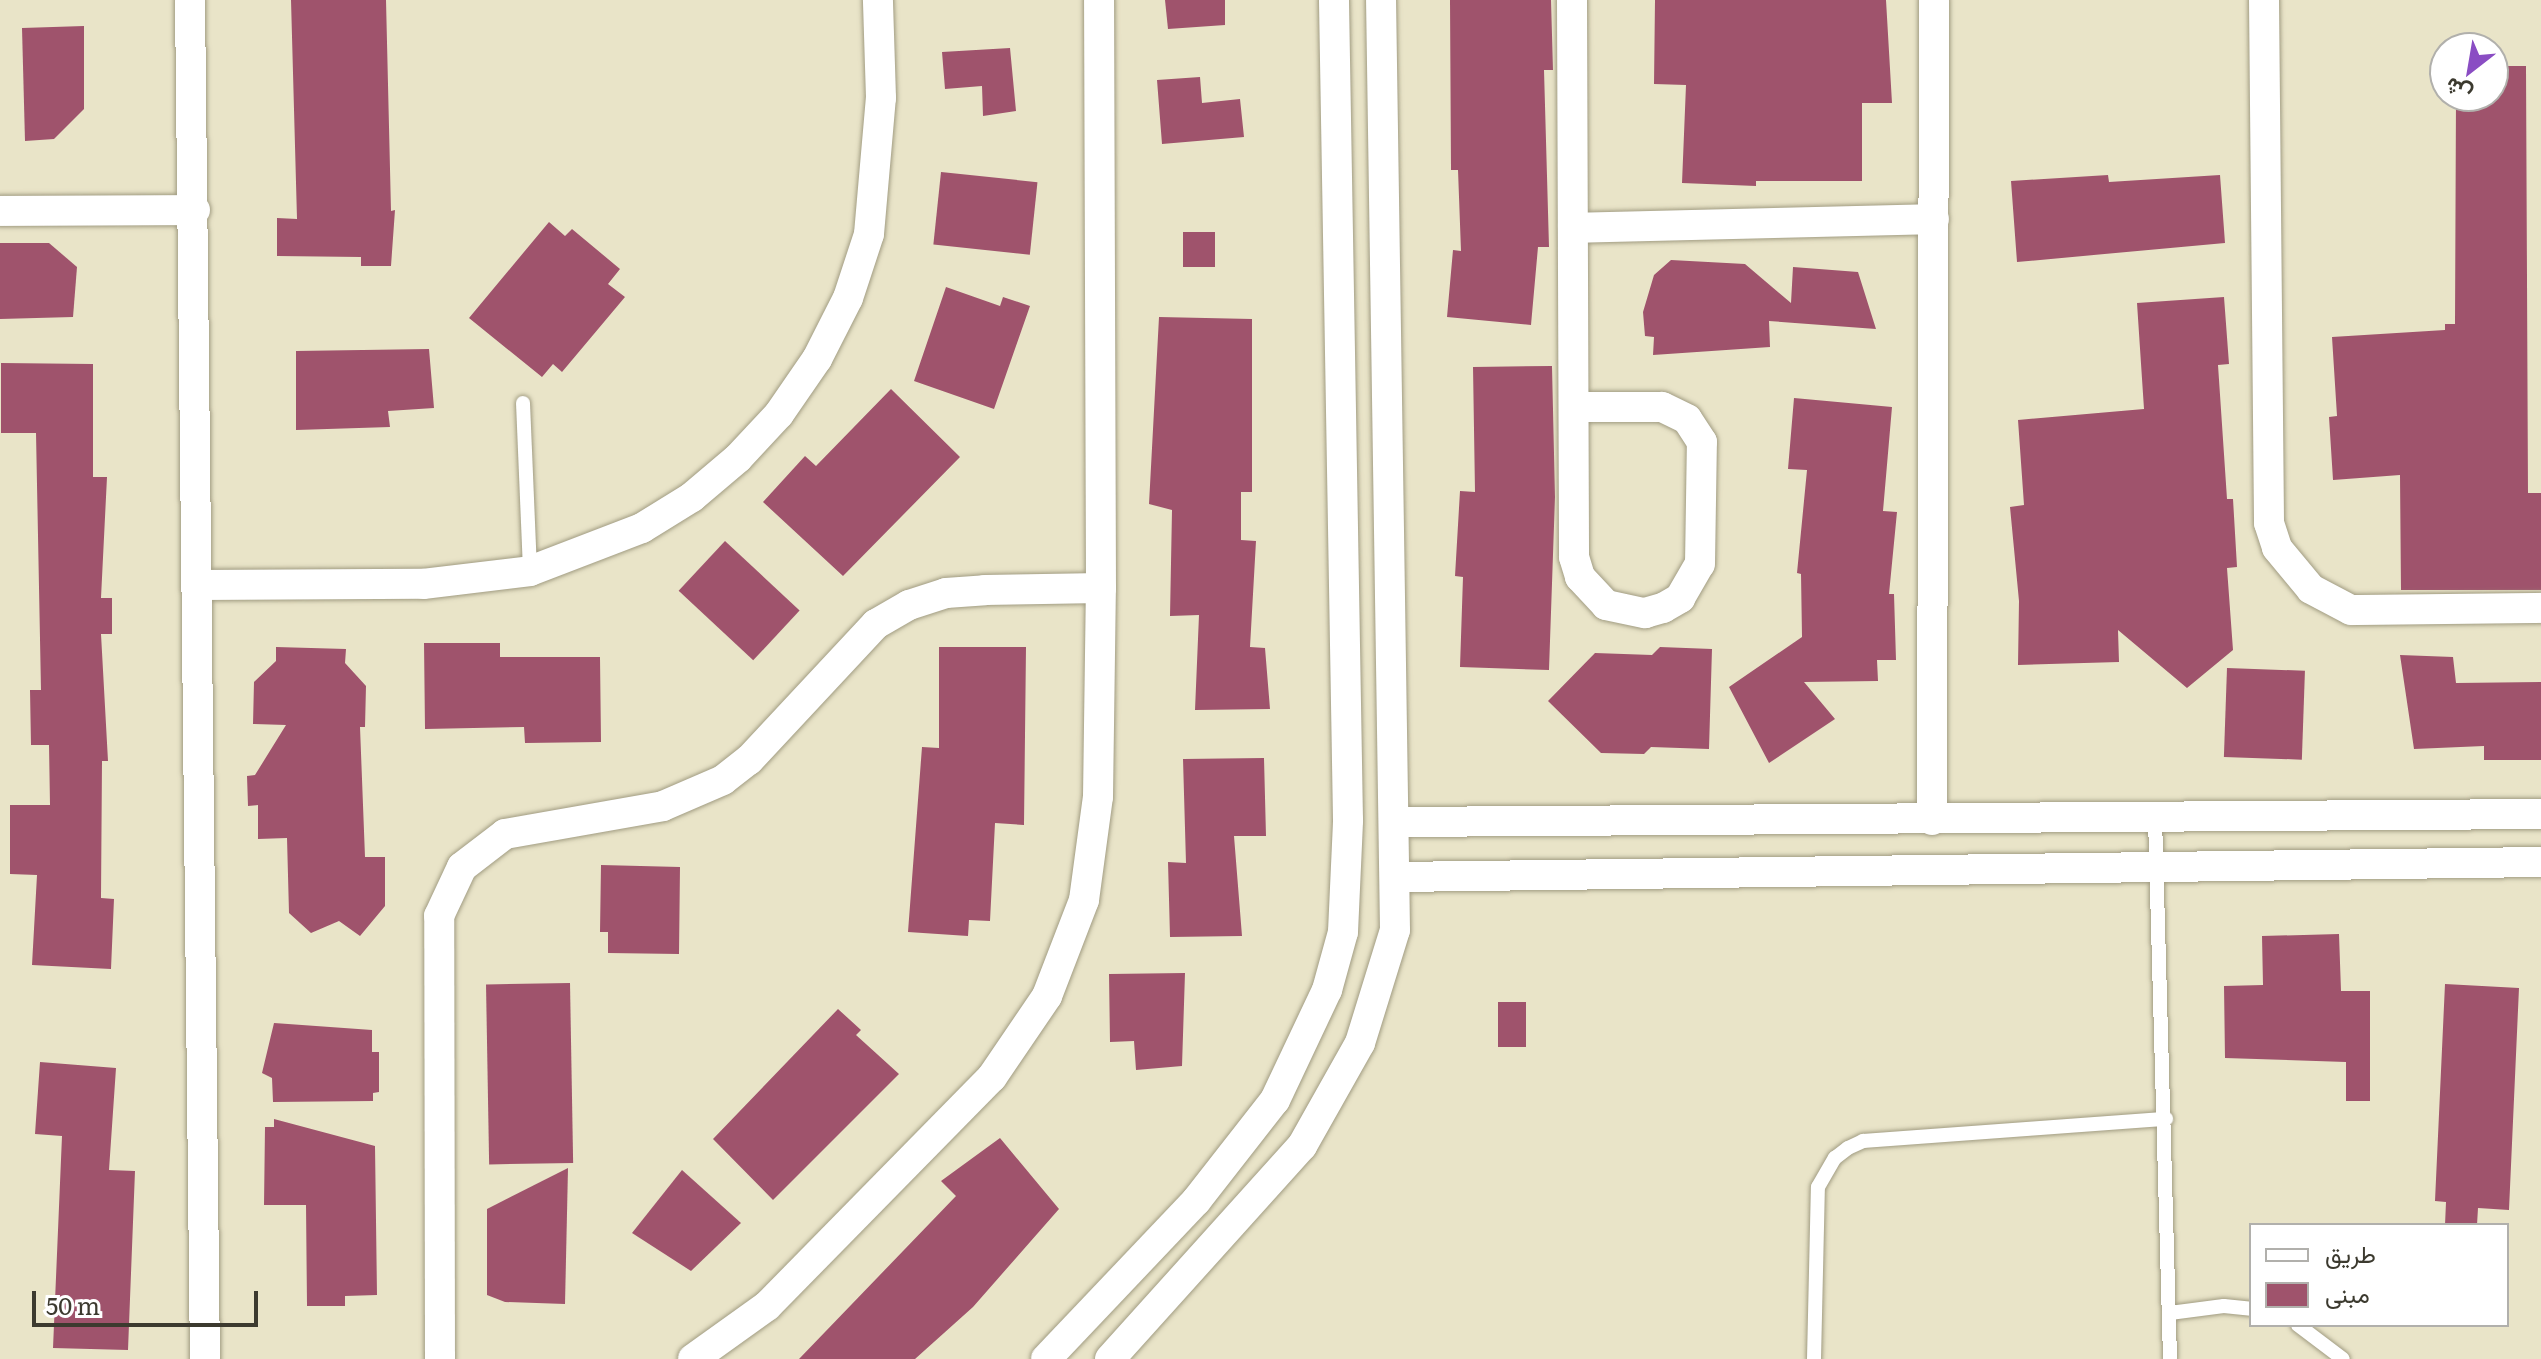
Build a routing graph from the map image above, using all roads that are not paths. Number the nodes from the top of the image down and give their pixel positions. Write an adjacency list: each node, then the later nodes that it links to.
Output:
1 (190, 0): 9 (street)
2 (878, 0): 17 (street)
3 (1099, 0): 19 (street)
4 (1334, 0): 16 (street)
5 (1381, 0): 15 (street)
6 (1572, 0): 12 (street)
7 (1934, 0): 11 (street)
8 (2264, 0): 20 (street)
9 (195, 210): 10 (street); 18 (street)
10 (0, 211)
11 (1934, 219): 12 (street); 23 (street)
12 (1573, 228): 14 (street)
13 (523, 403): 17 (lane)
14 (1574, 407): 14 (street)
15 (1387, 502): 16 (street); 24 (street)
16 (1342, 503): 35 (street)
17 (530, 571): 18 (street)
18 (199, 585): 32 (street)
19 (1101, 588): 33 (street); 34 (street)
20 (2541, 608)
21 (2541, 814): 22 (street)
22 (2155, 818): 23 (street); 26 (lane)
23 (1932, 820): 24 (street)
24 (1397, 822): 27 (street)
25 (2541, 862): 26 (street)
26 (2158, 865): 27 (street); 28 (lane)
27 (1396, 877): 36 (street)
28 (2166, 1119): 30 (lane); 37 (lane)
29 (2249, 1309): 30 (lane)
30 (2170, 1313): 38 (lane)
31 (2301, 1327): 39 (lane)
32 (205, 1359)
33 (440, 1359)
34 (693, 1359)
35 (1046, 1359)
36 (1110, 1359)
37 (1814, 1359)
38 (2170, 1359)
39 (2343, 1359)

